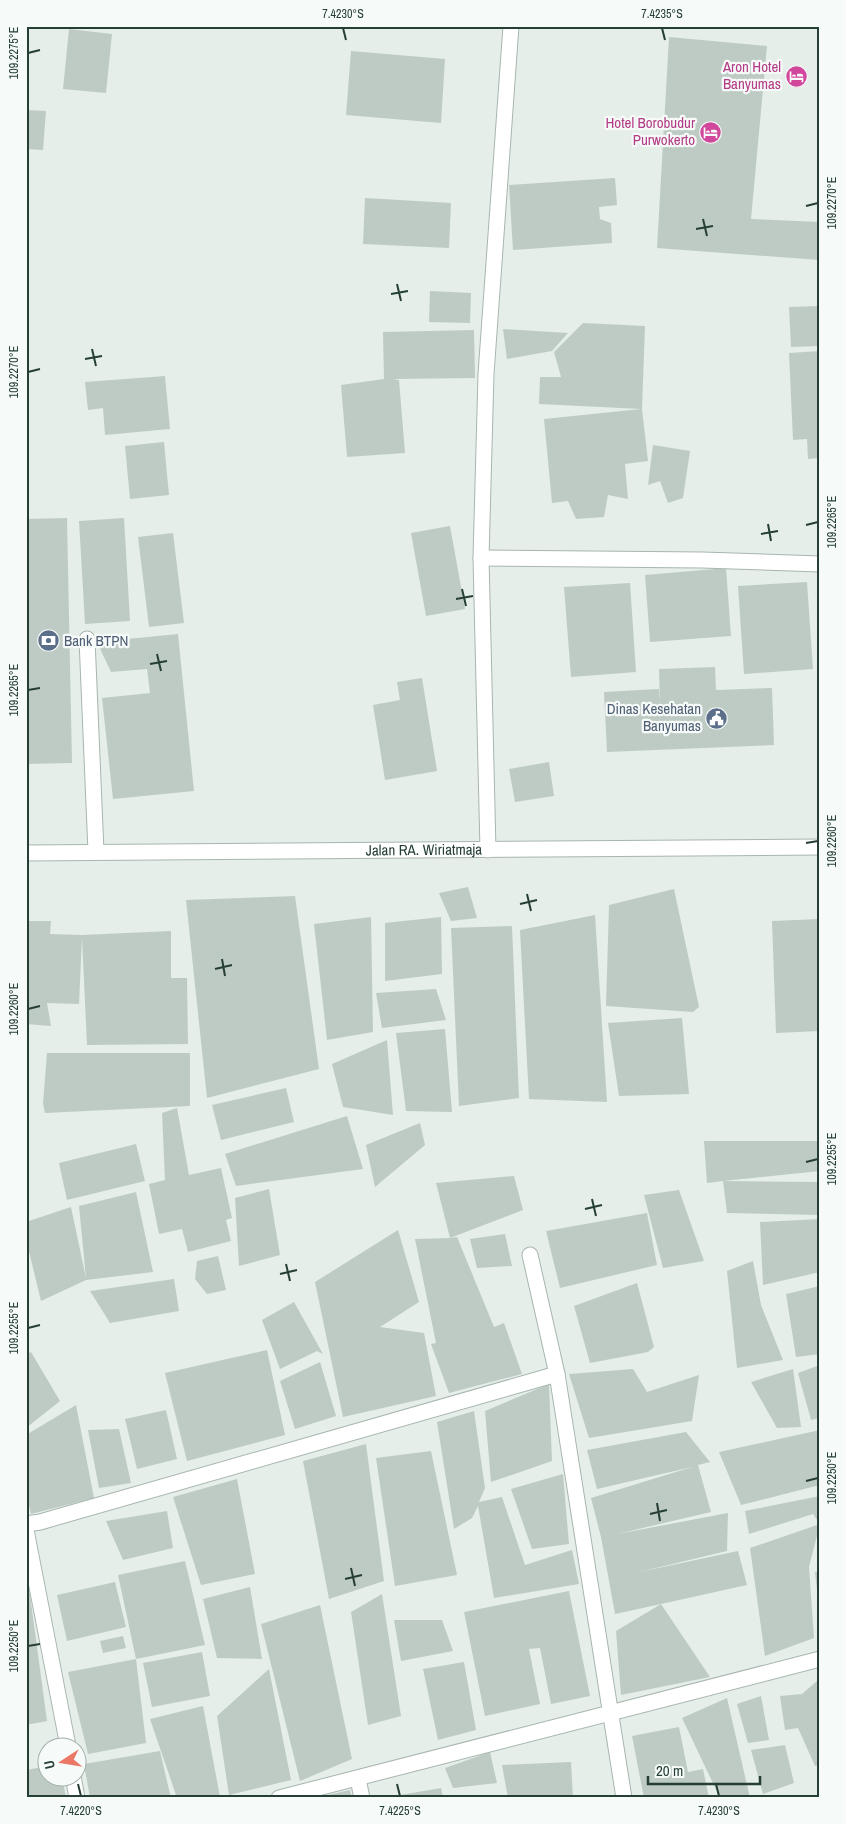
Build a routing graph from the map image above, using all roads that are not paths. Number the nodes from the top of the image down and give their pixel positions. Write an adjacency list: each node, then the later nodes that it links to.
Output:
1 (511, 26): 2 (street)
2 (481, 558): 3 (street); 6 (street)
3 (820, 564)
4 (87, 639): 7 (street)
5 (820, 847): 6 (street, Jalan RA. Wiriatmaja)
6 (488, 850): 7 (street, Jalan RA. Wiriatmaja)
7 (96, 852): 8 (street, Jalan RA. Wiriatmaja)
8 (26, 853)
9 (530, 1254): 10 (street)
10 (557, 1374): 11 (street); 14 (street)
11 (26, 1524)
12 (26, 1530): 15 (street)
13 (820, 1659): 14 (street)
14 (610, 1713): 16 (street); 19 (street)
15 (66, 1736)
16 (358, 1779): 17 (street); 18 (street)
17 (279, 1798)
18 (362, 1798)
19 (624, 1798)

